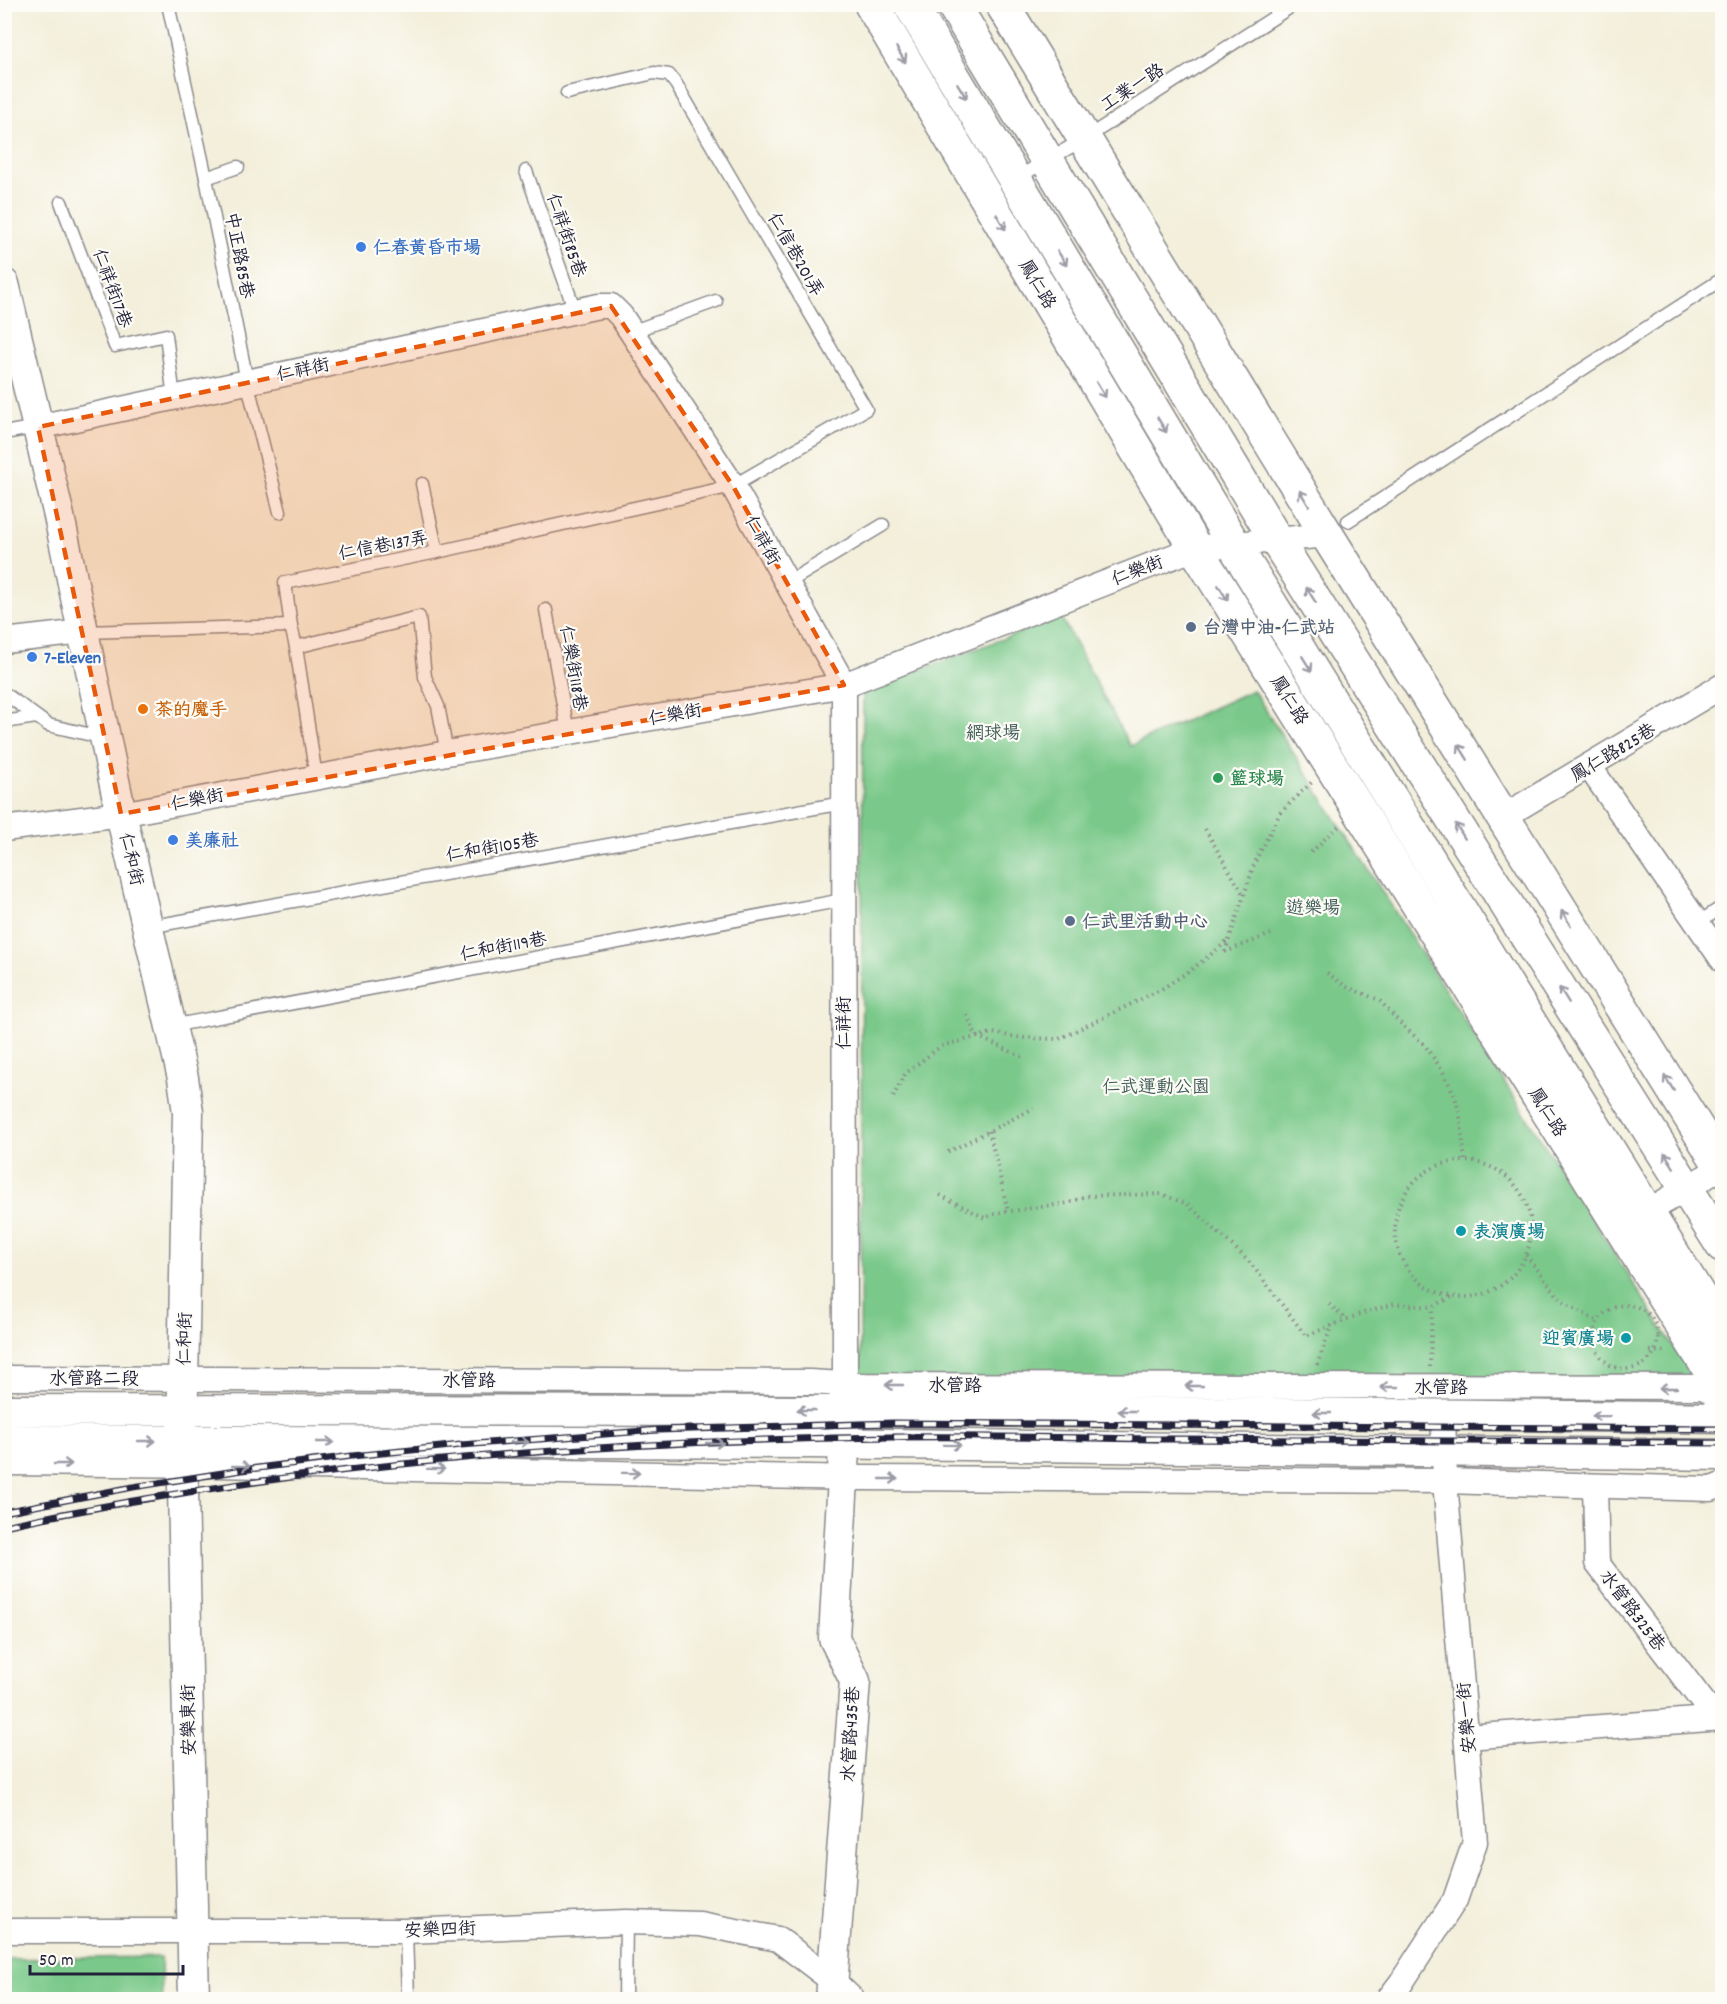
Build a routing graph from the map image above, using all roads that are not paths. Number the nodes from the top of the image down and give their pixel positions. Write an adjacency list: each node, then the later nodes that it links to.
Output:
1 (168, 4): 12 (lane, 中正路85巷)
2 (871, 4): 13 (main road, 鳳仁路, one-way to 13)
3 (910, 4): 13 (main road, 鳳仁路, one-way to 13)
4 (953, 4): 9 (main road)
5 (1002, 4): 8 (main road)
6 (1295, 4): 8 (lane, 工業一路)
7 (567, 93): 25 (lane, 仁信巷201弄)
8 (1084, 139): 9 (lane, 工業一路); 28 (main road, one-way to 8)
9 (1046, 160): 13 (lane, 工業一路); 29 (main road)
10 (238, 167): 12 (lane)
11 (526, 171): 18 (lane, 仁祥街85巷)
12 (206, 178): 20 (lane, 中正路85巷)
13 (1000, 187): 30 (main road, 鳳仁路, one-way to 30); 31 (main road, 鳳仁路, one-way to 31)
14 (61, 202): 21 (lane, 仁祥街17巷)
15 (1722, 279): 28 (lane)
16 (6, 295): 22 (street, 仁和街)
17 (716, 302): 19 (lane)
18 (575, 311): 19 (street, 仁祥街); 20 (street, 仁祥街)
19 (631, 332): 25 (street, 仁祥街)
20 (247, 381): 21 (street, 仁祥街); 26 (lane, 中正路85巷)
21 (174, 398): 22 (street, 仁祥街)
22 (38, 427): 23 (lane); 36 (street, 仁和街)
23 (4, 433)
24 (422, 484): 32 (lane)
25 (733, 486): 32 (lane, 仁信巷137弄); 33 (street, 仁祥街)
26 (280, 512)
27 (883, 525): 33 (lane)
28 (1338, 528): 29 (street, 仁樂街); 51 (main road, one-way to 28)
29 (1277, 541): 30 (street, 仁樂街); 60 (main road, one-way to 29)
30 (1234, 545): 31 (street, 仁樂街); 61 (main road, 鳳仁路, one-way to 61)
31 (1195, 548): 39 (street, 仁樂街); 66 (main road, 鳳仁路, one-way to 66)
32 (437, 552): 35 (lane, 仁信巷137弄)
33 (787, 584): 39 (street, 仁祥街)
34 (546, 610): 44 (lane, 仁樂街118巷)
35 (291, 626): 36 (lane); 38 (lane)
36 (83, 632): 37 (street); 45 (street, 仁和街)
37 (4, 641)
38 (296, 647): 46 (lane); 48 (lane)
39 (844, 685): 44 (street, 仁樂街); 49 (street, 仁祥街)
40 (1722, 686): 47 (street, 鳳仁路825巷)
41 (4, 693): 42 (lane)
42 (36, 717): 43 (lane); 45 (lane)
43 (4, 722)
44 (568, 732): 46 (street, 仁樂街)
45 (105, 738): 50 (street, 仁和街)
46 (447, 753): 48 (street, 仁樂街)
47 (1589, 766): 51 (street, 鳳仁路825巷); 55 (street)
48 (316, 777): 50 (street, 仁樂街)
49 (843, 803): 53 (street, 仁祥街); 56 (lane, 仁和街105巷)
50 (121, 814): 52 (street, 仁樂街); 56 (street, 仁和街)
51 (1503, 818): 59 (main road, one-way to 51)
52 (4, 829)
53 (843, 900): 58 (lane, 仁和街119巷); 67 (street, 仁祥街)
54 (1722, 907): 55 (lane)
55 (1698, 923): 57 (street)
56 (148, 927): 58 (street, 仁和街)
57 (1722, 959)
58 (171, 1026): 65 (street, 仁和街)
59 (1722, 1167): 60 (street)
60 (1687, 1188): 61 (street); 62 (main road)
61 (1647, 1212): 63 (main road, 鳳仁路)
62 (1722, 1245)
63 (1722, 1333)
64 (4, 1378): 65 (street, 水管路二段)
65 (183, 1378): 67 (street, 水管路); 70 (street, 仁和街)
66 (1722, 1386)
67 (845, 1397): 68 (street, 水管路, one-way to 67); 70 (street, 水管路, one-way to 70); 71 (street, 水管路, one-way to 67); 74 (street, 水管路435巷)
68 (1722, 1401)
69 (4, 1410): 70 (street, 水管路二段)
70 (182, 1410): 76 (street, 仁和街)
71 (1443, 1413): 72 (street, 水管路, one-way to 71); 75 (street, 安樂一街)
72 (1722, 1418)
73 (4, 1440): 76 (street, one-way to 76)
74 (844, 1444): 75 (street, one-way to 75); 76 (street, one-way to 74); 79 (street, 水管路435巷)
75 (1444, 1452): 77 (street); 80 (street, 安樂一街)
76 (183, 1453): 78 (street, one-way to 76); 79 (street, one-way to 79); 86 (street, 安樂東街)
77 (1722, 1455)
78 (4, 1463)
79 (843, 1478): 80 (street, one-way to 80); 89 (street, 水管路435巷)
80 (1445, 1481): 82 (street); 84 (street, 安樂一街)
81 (1722, 1485): 82 (street)
82 (1595, 1486): 83 (street, 水管路325巷)
83 (1719, 1718): 84 (street, 水管路325巷)
84 (1467, 1737): 93 (street, 安樂一街)
85 (626, 1923): 87 (street, 安樂四街); 89 (street, 安樂四街); 92 (lane)
86 (192, 1930): 87 (street, 安樂四街); 88 (street, 安樂四街); 90 (street, 安樂東街)
87 (406, 1930): 91 (lane)
88 (4, 1931)
89 (839, 1993)
90 (194, 2000)
91 (408, 2000)
92 (625, 2000)
93 (1388, 2000)

